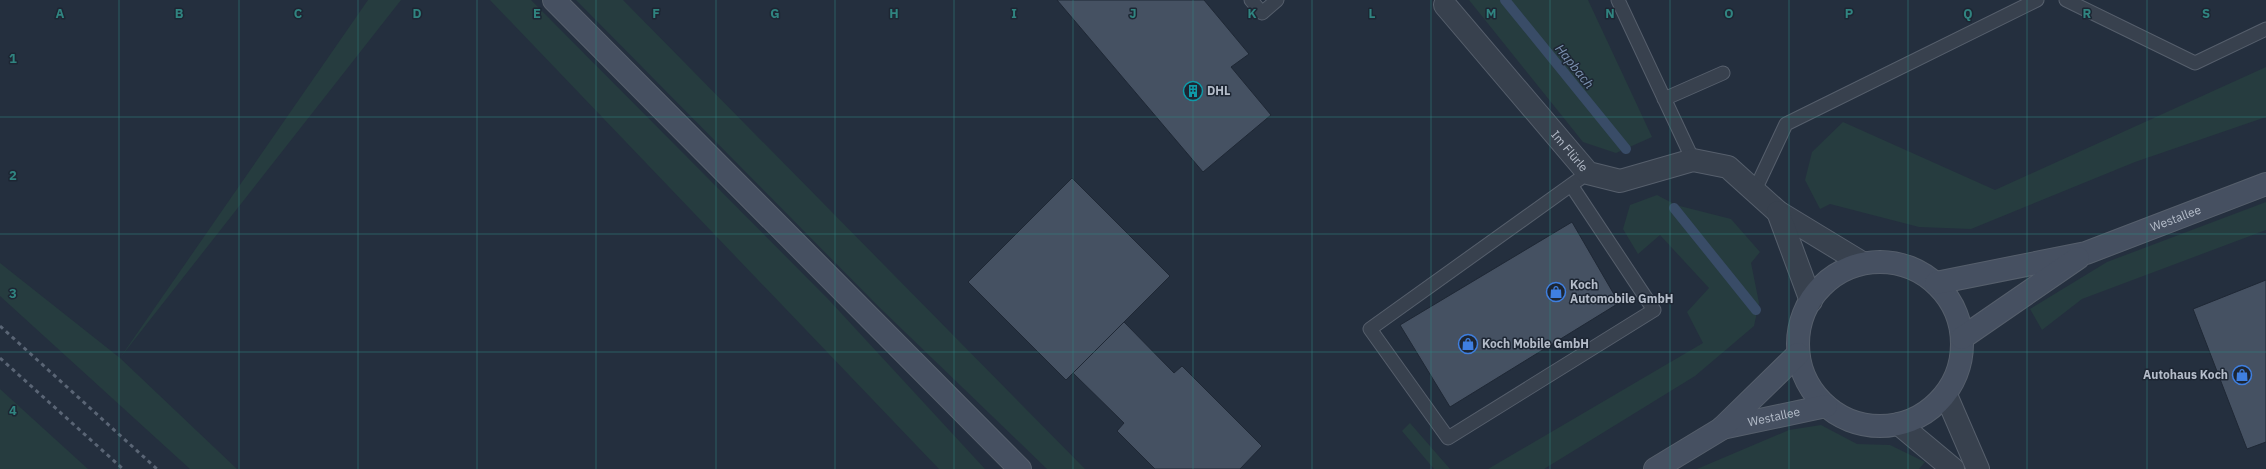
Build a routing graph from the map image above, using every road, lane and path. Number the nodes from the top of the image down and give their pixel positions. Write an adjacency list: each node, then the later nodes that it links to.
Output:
1 (554, 0): 26 (main road)
2 (1251, 0): 3 (lane)
3 (1277, 0)
4 (1618, 0): 10 (lane)
5 (2037, 0): 14 (lane)
6 (2066, 0): 8 (lane)
7 (1440, 2): 12 (street, Im Flürle)
8 (2266, 29)
9 (1723, 73): 10 (lane)
10 (1664, 99): 11 (lane)
11 (1692, 160): 12 (street, Im Flürle); 14 (street, Im Flürle)
12 (1579, 179): 12 (lane)
13 (2266, 184): 16 (main road, Westallee)
14 (1755, 190): 15 (street, Im Flürle)
15 (1778, 212): 17 (street, Im Flürle); 19 (street, Im Flürle)
16 (2086, 253): 18 (main road, Westallee); 20 (main road, Westallee)
17 (1862, 263): 18 (main road); 19 (main road)
18 (1936, 283): 20 (main road)
19 (1811, 300): 21 (main road)
20 (1962, 338): 22 (main road)
21 (1798, 354): 23 (main road); 25 (main road, Westallee)
22 (1946, 395): 24 (main road); 29 (street)
23 (1826, 406): 24 (main road); 25 (main road, Westallee)
24 (1899, 424): 28 (street)
25 (1721, 428): 27 (main road, Westallee)
26 (1020, 469)
27 (1655, 469)
28 (1952, 469)
29 (1978, 469)

